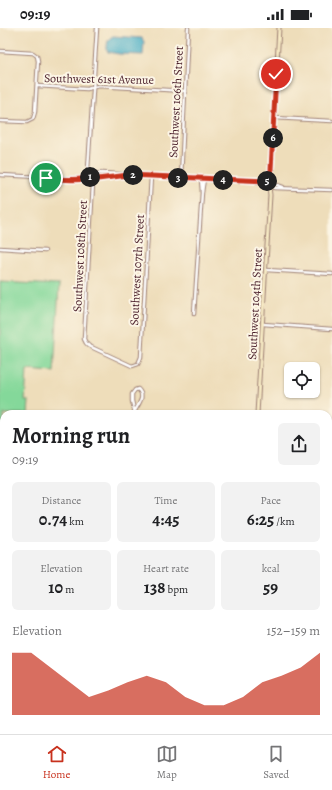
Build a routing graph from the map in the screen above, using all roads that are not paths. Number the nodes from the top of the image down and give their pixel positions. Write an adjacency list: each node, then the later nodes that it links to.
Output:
1 (97, 28): 6 (street, Southwest 108th Street)
2 (188, 28): 7 (street, Southwest 106th Street)
3 (279, 28): 8 (street, Southwest 104th Street)
4 (0, 51): 5 (street)
5 (37, 86): 6 (street, Southwest 61st Avenue); 9 (street)
6 (93, 87): 7 (street, Southwest 61st Avenue); 13 (street, Southwest 108th Street)
7 (185, 91): 15 (street, Southwest 106th Street)
8 (274, 118): 10 (street); 17 (street, Southwest 104th Street)
9 (0, 121)
10 (332, 121)
11 (0, 175): 13 (street)
12 (128, 175): 13 (street); 13 (street); 14 (street)
13 (90, 176): 26 (street, Southwest 108th Street)
14 (151, 176): 15 (street); 26 (street, Southwest 107th Street)
15 (181, 178): 16 (street)
16 (203, 179): 17 (street); 23 (street)
17 (271, 184): 18 (street); 21 (street, Southwest 104th Street)
18 (332, 190)
19 (0, 248): 20 (street)
20 (45, 251)
21 (266, 270): 22 (street); 24 (street, Southwest 104th Street)
22 (332, 274)
23 (194, 314)
24 (263, 324): 25 (street); 29 (street, Southwest 104th Street)
25 (332, 329)
26 (85, 341)
27 (134, 410): 28 (street)
28 (136, 410)
29 (258, 410)

